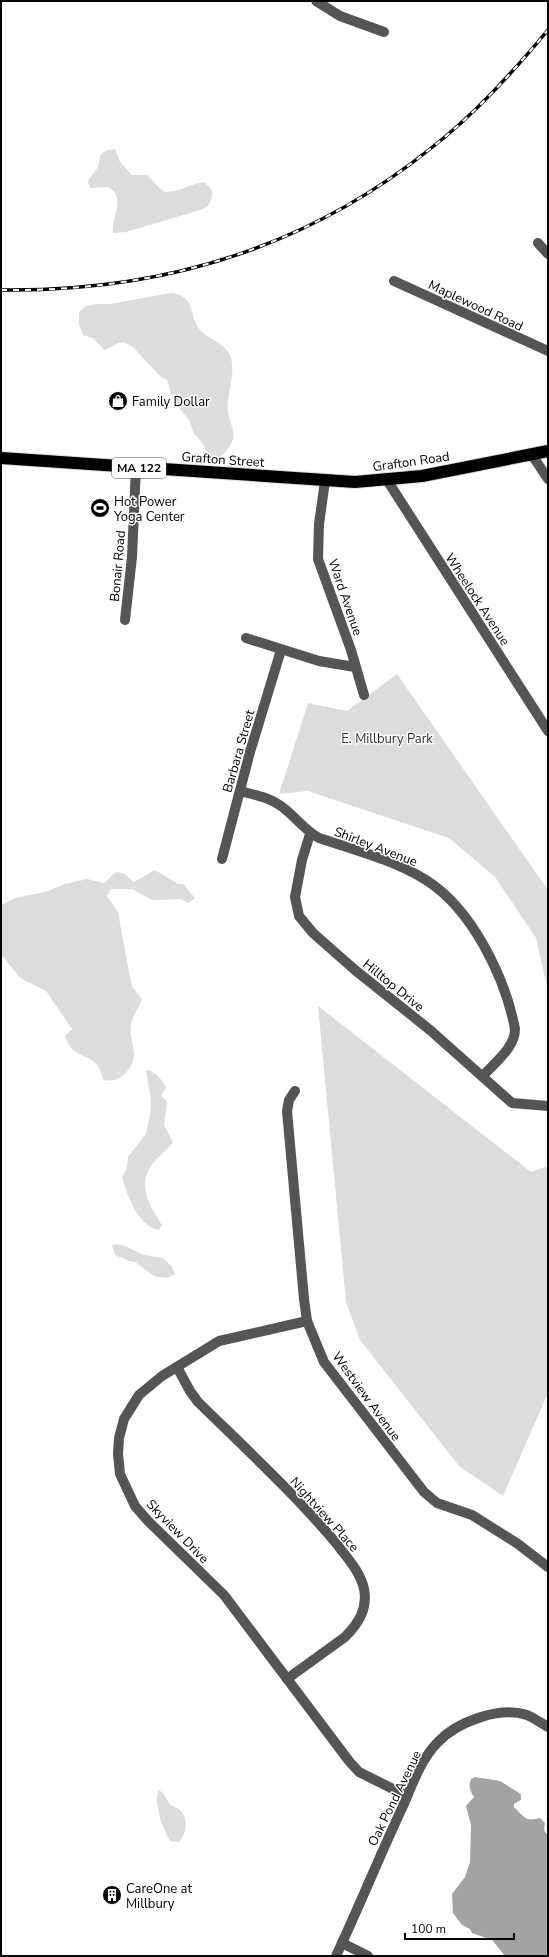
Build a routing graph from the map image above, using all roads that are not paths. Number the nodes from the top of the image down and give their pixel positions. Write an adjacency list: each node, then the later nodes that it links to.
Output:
1 (316, 1): 2 (street)
2 (384, 32)
3 (538, 243): 4 (street)
4 (548, 254)
5 (394, 281): 6 (street, Maplewood Road)
6 (548, 351)
7 (548, 451): 8 (highway, Grafton Road / MA 122)
8 (532, 455): 12 (street); 13 (highway, Grafton Road / MA 122)
9 (1, 458): 10 (highway, Grafton Street / MA 122)
10 (136, 468): 11 (highway, Grafton Street / MA 122); 15 (street, Bonair Road)
11 (276, 477): 14 (highway, Grafton Road / MA 122)
12 (548, 479)
13 (388, 480): 14 (highway, Grafton Road / MA 122); 20 (street, Wheelock Avenue)
14 (325, 481): 18 (street, Ward Avenue)
15 (125, 620)
16 (246, 638): 17 (street)
17 (281, 650): 18 (street); 21 (street, Barbara Street)
18 (355, 667): 19 (street, Ward Avenue)
19 (364, 695)
20 (548, 731)
21 (240, 791): 22 (street, Shirley Avenue); 23 (street, Barbara Street)
22 (310, 834): 24 (street, Hilltop Drive); 24 (street, Shirley Avenue)
23 (222, 859)
24 (483, 1076): 26 (street, Hilltop Drive)
25 (295, 1091): 27 (street, Westview Avenue)
26 (548, 1106)
27 (306, 1321): 28 (street, Skyview Drive); 29 (street, Westview Avenue)
28 (177, 1367): 30 (street, Skyview Drive); 30 (street, Nightview Place)
29 (548, 1567)
30 (287, 1679): 32 (street, Skyview Drive)
31 (548, 1727): 32 (street, Oak Pond Avenue)
32 (407, 1796): 33 (street, Oak Pond Avenue)
33 (342, 1943): 34 (street, Oak Pond Avenue); 35 (street)
34 (336, 1956)
35 (368, 1956)

